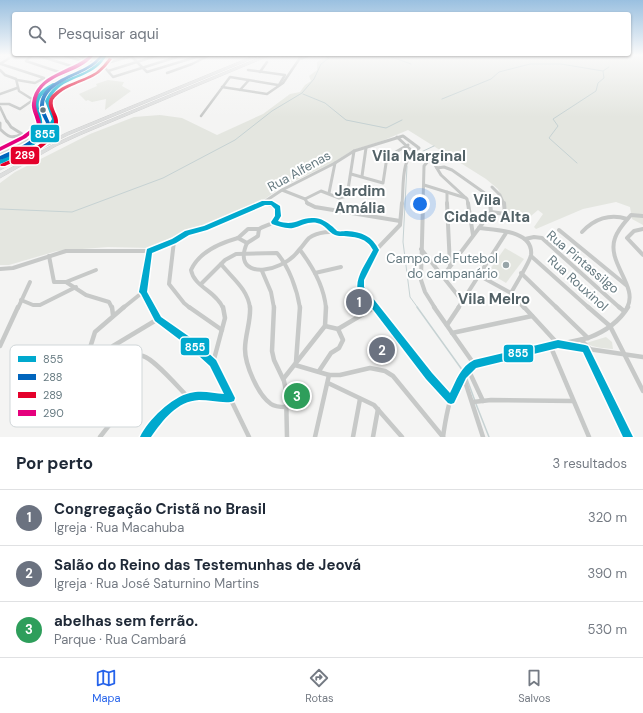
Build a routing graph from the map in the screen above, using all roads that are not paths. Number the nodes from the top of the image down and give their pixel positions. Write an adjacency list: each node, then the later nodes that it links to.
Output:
1 (6, 75): 10 (street)
2 (36, 75): 10 (street)
3 (73, 75): 9 (main road)
4 (79, 75): 19 (main road)
5 (212, 75): 41 (highway)
6 (223, 75): 43 (highway)
7 (281, 75): 13 (street)
8 (289, 75): 13 (street)
9 (67, 78): 12 (main road)
10 (17, 80): 15 (street)
11 (249, 80): 13 (street); 14 (street); 16 (street)
12 (53, 84): 18 (main road); 19 (main road)
13 (278, 85): 16 (street)
14 (222, 87): 16 (street); 24 (street)
15 (17, 88): 17 (street); 20 (street)
16 (240, 90)
17 (0, 94)
18 (39, 95): 20 (main road); 20 (street)
19 (49, 95): 20 (main road); 38 (main road)
20 (33, 100): 21 (street); 34 (main road)
21 (0, 104)
22 (0, 107): 23 (street)
23 (1, 111): 25 (street)
24 (201, 116)
25 (6, 122): 26 (street); 27 (street)
26 (0, 123): 27 (street)
27 (0, 129)
28 (397, 137): 29 (street); 30 (street, Rua Alfenas); 32 (street, Rua Alfenas)
29 (408, 145): 32 (street); 44 (street)
30 (366, 148): 31 (street, Rua Alfenas); 44 (street)
31 (354, 151): 39 (street, Rua Alfenas); 42 (street)
32 (412, 151): 35 (street)
33 (423, 153): 35 (street)
34 (0, 156)
35 (409, 156): 57 (street)
36 (444, 157): 37 (street)
37 (432, 160): 40 (street); 45 (street)
38 (0, 162)
39 (335, 163): 47 (street, Rua Alfenas); 49 (street)
40 (437, 168): 51 (street); 53 (street)
41 (0, 169)
42 (351, 174): 44 (street); 49 (street)
43 (0, 176)
44 (362, 176)
45 (424, 185): 48 (street); 70 (street)
46 (492, 187): 53 (street)
47 (282, 190): 50 (street); 52 (street, Rua Alfenas)
48 (447, 192): 51 (street); 80 (street)
49 (329, 193): 50 (street)
50 (305, 199): 57 (street)
51 (467, 199): 65 (street)
52 (264, 203): 56 (street); 68 (street, Rua Alfenas)
53 (491, 212): 58 (street)
54 (643, 215): 55 (street)
55 (625, 219): 62 (street); 88 (street)
56 (274, 222): 59 (street); 63 (street)
57 (400, 223): 72 (street)
58 (479, 228): 64 (street, Rua Pintassilgo); 65 (street)
59 (259, 229): 66 (street); 69 (street)
60 (643, 229): 75 (street)
61 (559, 230): 85 (street)
62 (582, 232)
63 (336, 233): 71 (street); 72 (street)
64 (506, 233): 67 (street, Rua Pintassilgo); 90 (street)
65 (473, 235): 80 (street)
66 (238, 238): 69 (street); 93 (street)
67 (525, 239): 77 (street); 101 (street, Rua Pintassilgo)
68 (174, 241): 73 (street, Rua Alfenas); 109 (street)
69 (247, 243): 74 (street)
70 (421, 249): 89 (street); 105 (street)
71 (300, 250): 79 (street); 87 (street)
72 (376, 250): 100 (street)
73 (149, 252): 76 (street, Rua Alfenas); 96 (street)
74 (242, 253): 78 (street); 79 (street); 84 (street)
75 (643, 255)
76 (49, 256): 82 (street, Rua Alfenas); 92 (street)
77 (531, 256): 86 (street); 107 (street, Rua Rouxinol)
78 (221, 264): 93 (street); 139 (street)
79 (284, 264): 84 (street); 123 (street)
80 (450, 266): 89 (street)
81 (341, 267): 87 (street)
82 (0, 269)
83 (96, 270): 92 (street)
84 (262, 271): 129 (street)
85 (609, 271): 88 (street); 94 (street)
86 (521, 273): 97 (street); 111 (street)
87 (315, 274): 106 (street)
88 (622, 275): 94 (street)
89 (443, 276): 99 (street)
90 (480, 276): 97 (street); 99 (street)
91 (30, 282): 98 (street)
92 (66, 282): 95 (street)
93 (201, 284): 109 (street)
94 (627, 285): 101 (street)
95 (76, 287): 98 (street); 102 (street)
96 (143, 292): 102 (street); 104 (street)
97 (511, 293): 103 (street)
98 (21, 300): 117 (street)
99 (462, 302): 105 (street)
100 (374, 307): 108 (street); 135 (street)
101 (624, 311): 107 (street)
102 (113, 315): 114 (street)
103 (532, 316): 110 (street); 113 (street)
104 (158, 319): 115 (street); 122 (street)
105 (448, 325): 110 (street)
106 (325, 326): 108 (street); 123 (street)
107 (610, 326): 111 (street); 119 (street)
108 (338, 329): 126 (street)
109 (222, 330): 122 (street)
110 (452, 333): 124 (street)
111 (588, 338): 112 (street)
112 (580, 340): 113 (street); 118 (street)
113 (558, 344): 116 (street); 118 (street)
114 (90, 345)
115 (115, 345)
116 (550, 345): 124 (street); 137 (street)
117 (0, 346)
118 (588, 350): 119 (street); 153 (street)
119 (624, 354): 121 (street); 131 (street)
120 (142, 356): 132 (street)
121 (643, 357)
122 (213, 363): 133 (street)
123 (296, 364): 126 (street); 129 (street)
124 (474, 364): 125 (street)
125 (468, 369): 128 (street); 136 (street)
126 (319, 371): 127 (street)
127 (329, 375): 130 (street); 150 (street)
128 (463, 375): 135 (street); 138 (street)
129 (284, 378): 139 (street)
130 (328, 384): 134 (street); 146 (street)
131 (643, 391)
132 (188, 397): 133 (street); 143 (street)
133 (231, 398): 144 (street)
134 (360, 399): 140 (street); 147 (street)
135 (451, 400): 150 (street)
136 (483, 401): 137 (street); 138 (street)
137 (573, 401): 152 (street)
138 (473, 402): 151 (street)
139 (286, 407): 145 (street)
140 (378, 409): 148 (street); 149 (street)
141 (108, 427): 142 (street)
142 (100, 437)
143 (145, 437)
144 (249, 437)
145 (287, 437)
146 (315, 437)
147 (353, 437)
148 (373, 437)
149 (402, 437)
150 (443, 437)
151 (483, 437)
152 (589, 437)
153 (628, 437)

